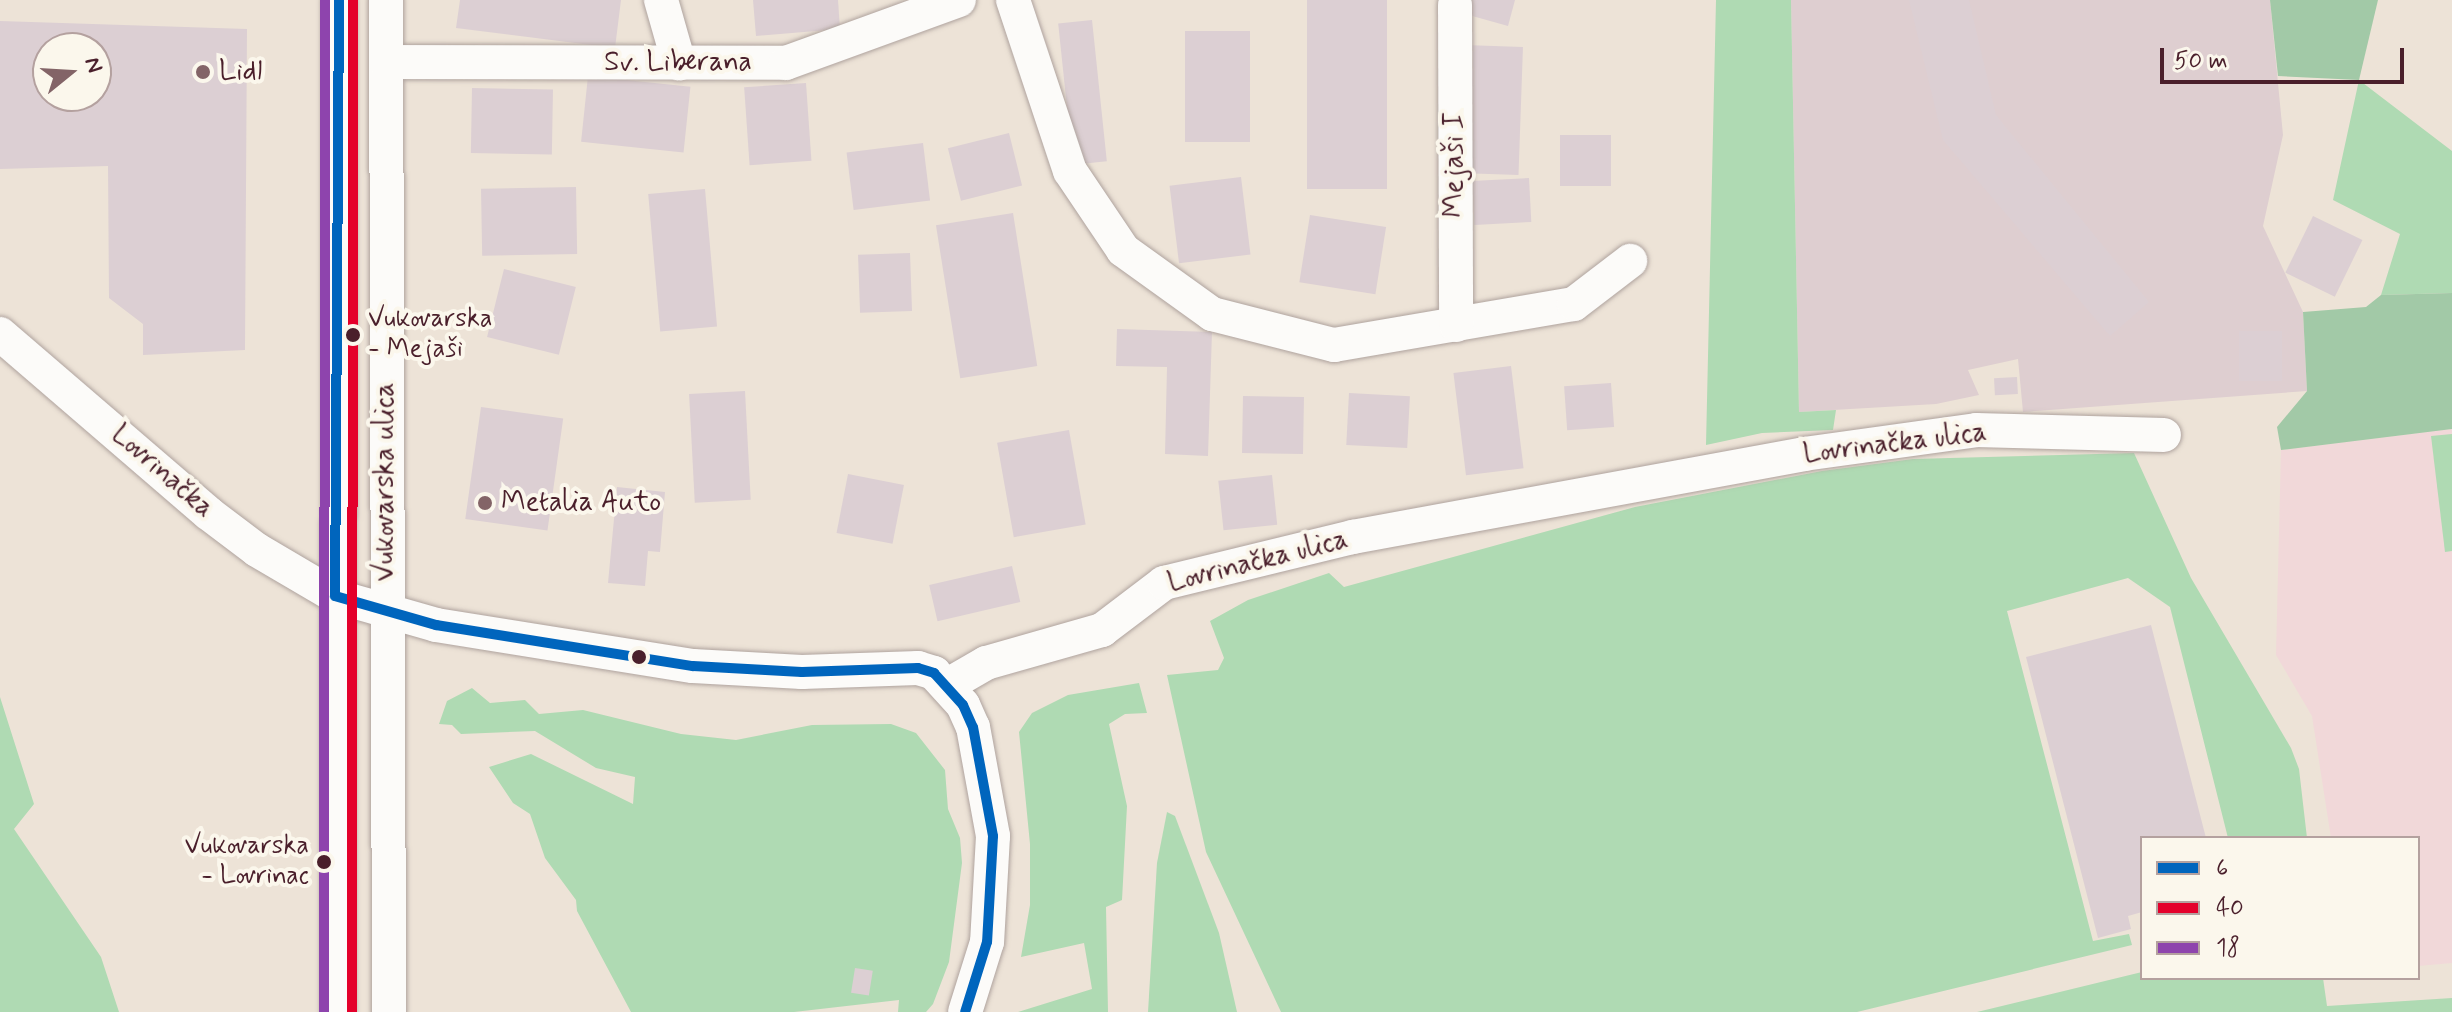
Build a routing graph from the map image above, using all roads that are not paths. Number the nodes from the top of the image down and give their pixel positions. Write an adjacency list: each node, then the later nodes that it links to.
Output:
1 (339, 0): 13 (street, Vukovarska ulica)
2 (386, 0): 7 (street, Vukovarska ulica)
3 (661, 0): 8 (street)
4 (959, 0): 8 (street, Sv. Liberana)
5 (1013, 0): 10 (street)
6 (1455, 5): 10 (street, Mejaši I)
7 (386, 62): 8 (street, Sv. Liberana); 14 (street, Vukovarska ulica)
8 (679, 63)
9 (1630, 261): 10 (street)
10 (1456, 325)
11 (0, 334): 13 (street, Lovrinačka)
12 (2164, 435): 15 (street, Lovrinačka ulica)
13 (335, 596): 14 (street); 16 (street, Vukovarska ulica)
14 (386, 615): 15 (street); 17 (street, Vukovarska ulica)
15 (948, 685): 18 (street)
16 (338, 1012)
17 (389, 1012)
18 (965, 1012)

